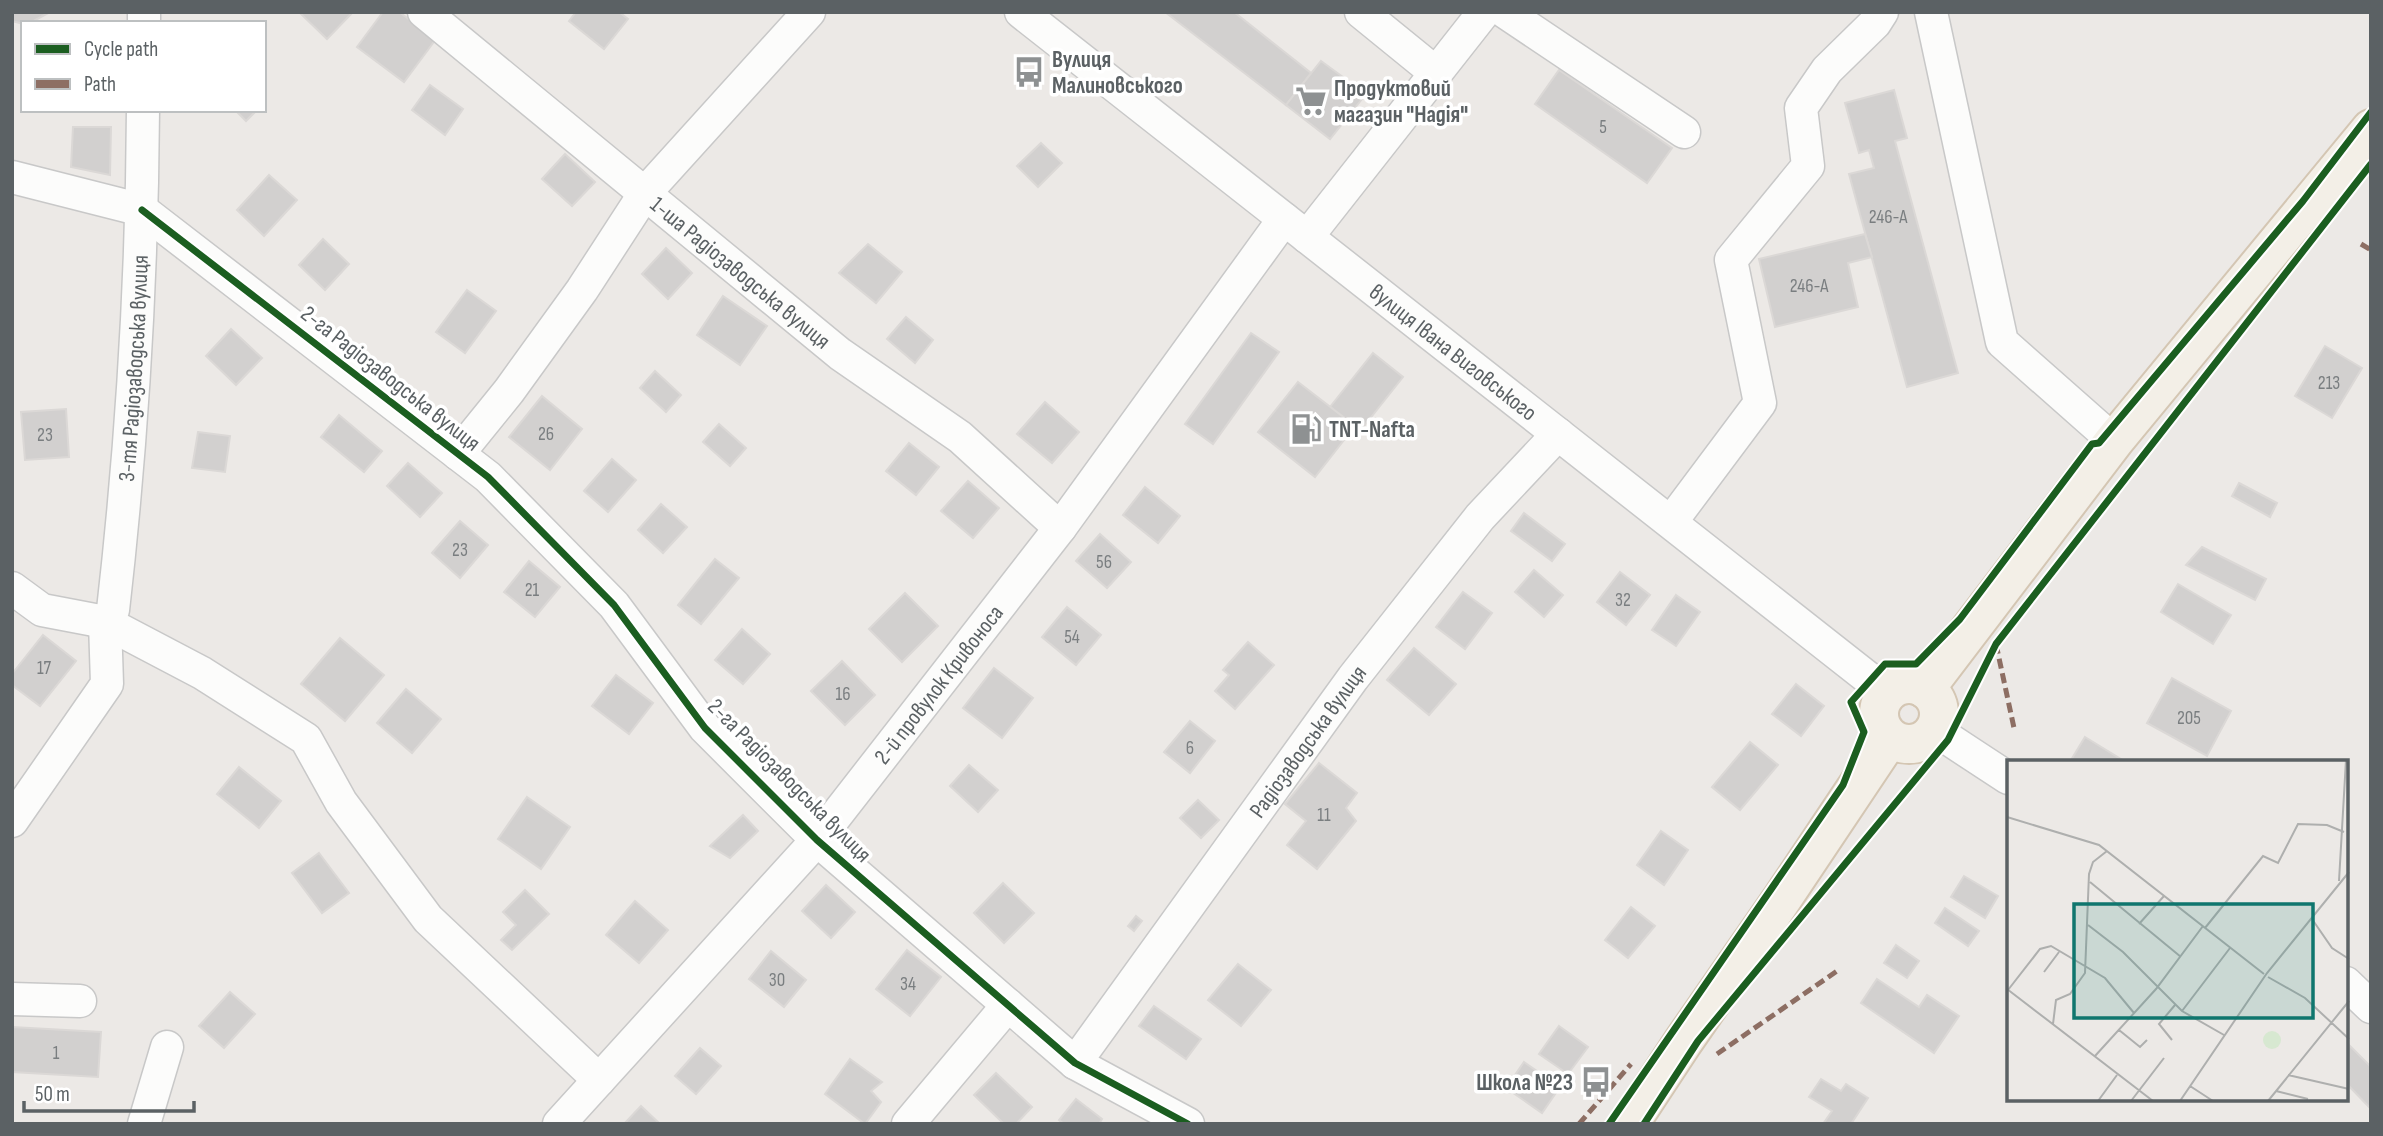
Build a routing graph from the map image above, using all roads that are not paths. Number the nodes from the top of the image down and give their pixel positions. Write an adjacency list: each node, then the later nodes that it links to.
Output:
1 (424, 12): 14 (street, 1-ша Радіозаводська вулиця)
2 (809, 12): 14 (street)
3 (1021, 12): 16 (street, вулиця Івана Виговського)
4 (1361, 12): 9 (street)
5 (1484, 12): 9 (street, 2-й провулок Кривоноса)
6 (1505, 12): 11 (street)
7 (1882, 12): 20 (street)
8 (1931, 12): 18 (street)
9 (1436, 73): 16 (street, 2-й провулок Кривоноса)
10 (143, 112): 15 (street, 3-тя Радіозаводська вулиця)
11 (1684, 132)
12 (2368, 138): 18 (main road)
13 (12, 177): 15 (street)
14 (645, 193): 19 (street); 21 (street, 1-ша Радіозаводська вулиця)
15 (142, 210): 19 (street, 2-га Радіозаводська вулиця); 23 (street, 3-тя Радіозаводська вулиця)
16 (1295, 228): 17 (street, вулиця Івана Виговського); 21 (street, 2-й провулок Кривоноса)
17 (1558, 434): 20 (street, вулиця Івана Виговського); 37 (street, Радіозаводська вулиця)
18 (2114, 441): 24 (main road)
19 (458, 454): 30 (street, 2-га Радіозаводська вулиця)
20 (1671, 522): 25 (street, вулиця Івана Виговського)
21 (1060, 528): 30 (street, 2-й провулок Кривоноса)
22 (12, 588): 23 (street)
23 (105, 622): 29 (street, 3-тя Радіозаводська вулиця); 38 (street)
24 (1925, 689): 25 (main road); 26 (main road)
25 (1886, 692): 27 (main road)
26 (1935, 730): 27 (main road); 28 (street)
27 (1889, 739): 43 (main road)
28 (2007, 777)
29 (12, 821)
30 (817, 840): 34 (street, 2-га Радіозаводська вулиця); 38 (street, 2-й провулок Кривоноса)
31 (2348, 985): 35 (street)
32 (12, 999): 33 (street)
33 (80, 1001)
34 (1008, 1005): 37 (street, 2-га Радіозаводська вулиця); 41 (street)
35 (2371, 1007)
36 (167, 1047): 39 (street)
37 (1075, 1063): 42 (street, 2-га Радіозаводська вулиця)
38 (599, 1080): 40 (street, 2-й провулок Кривоноса)
39 (144, 1124)
40 (559, 1124)
41 (908, 1124)
42 (1188, 1124)
43 (1629, 1124)

